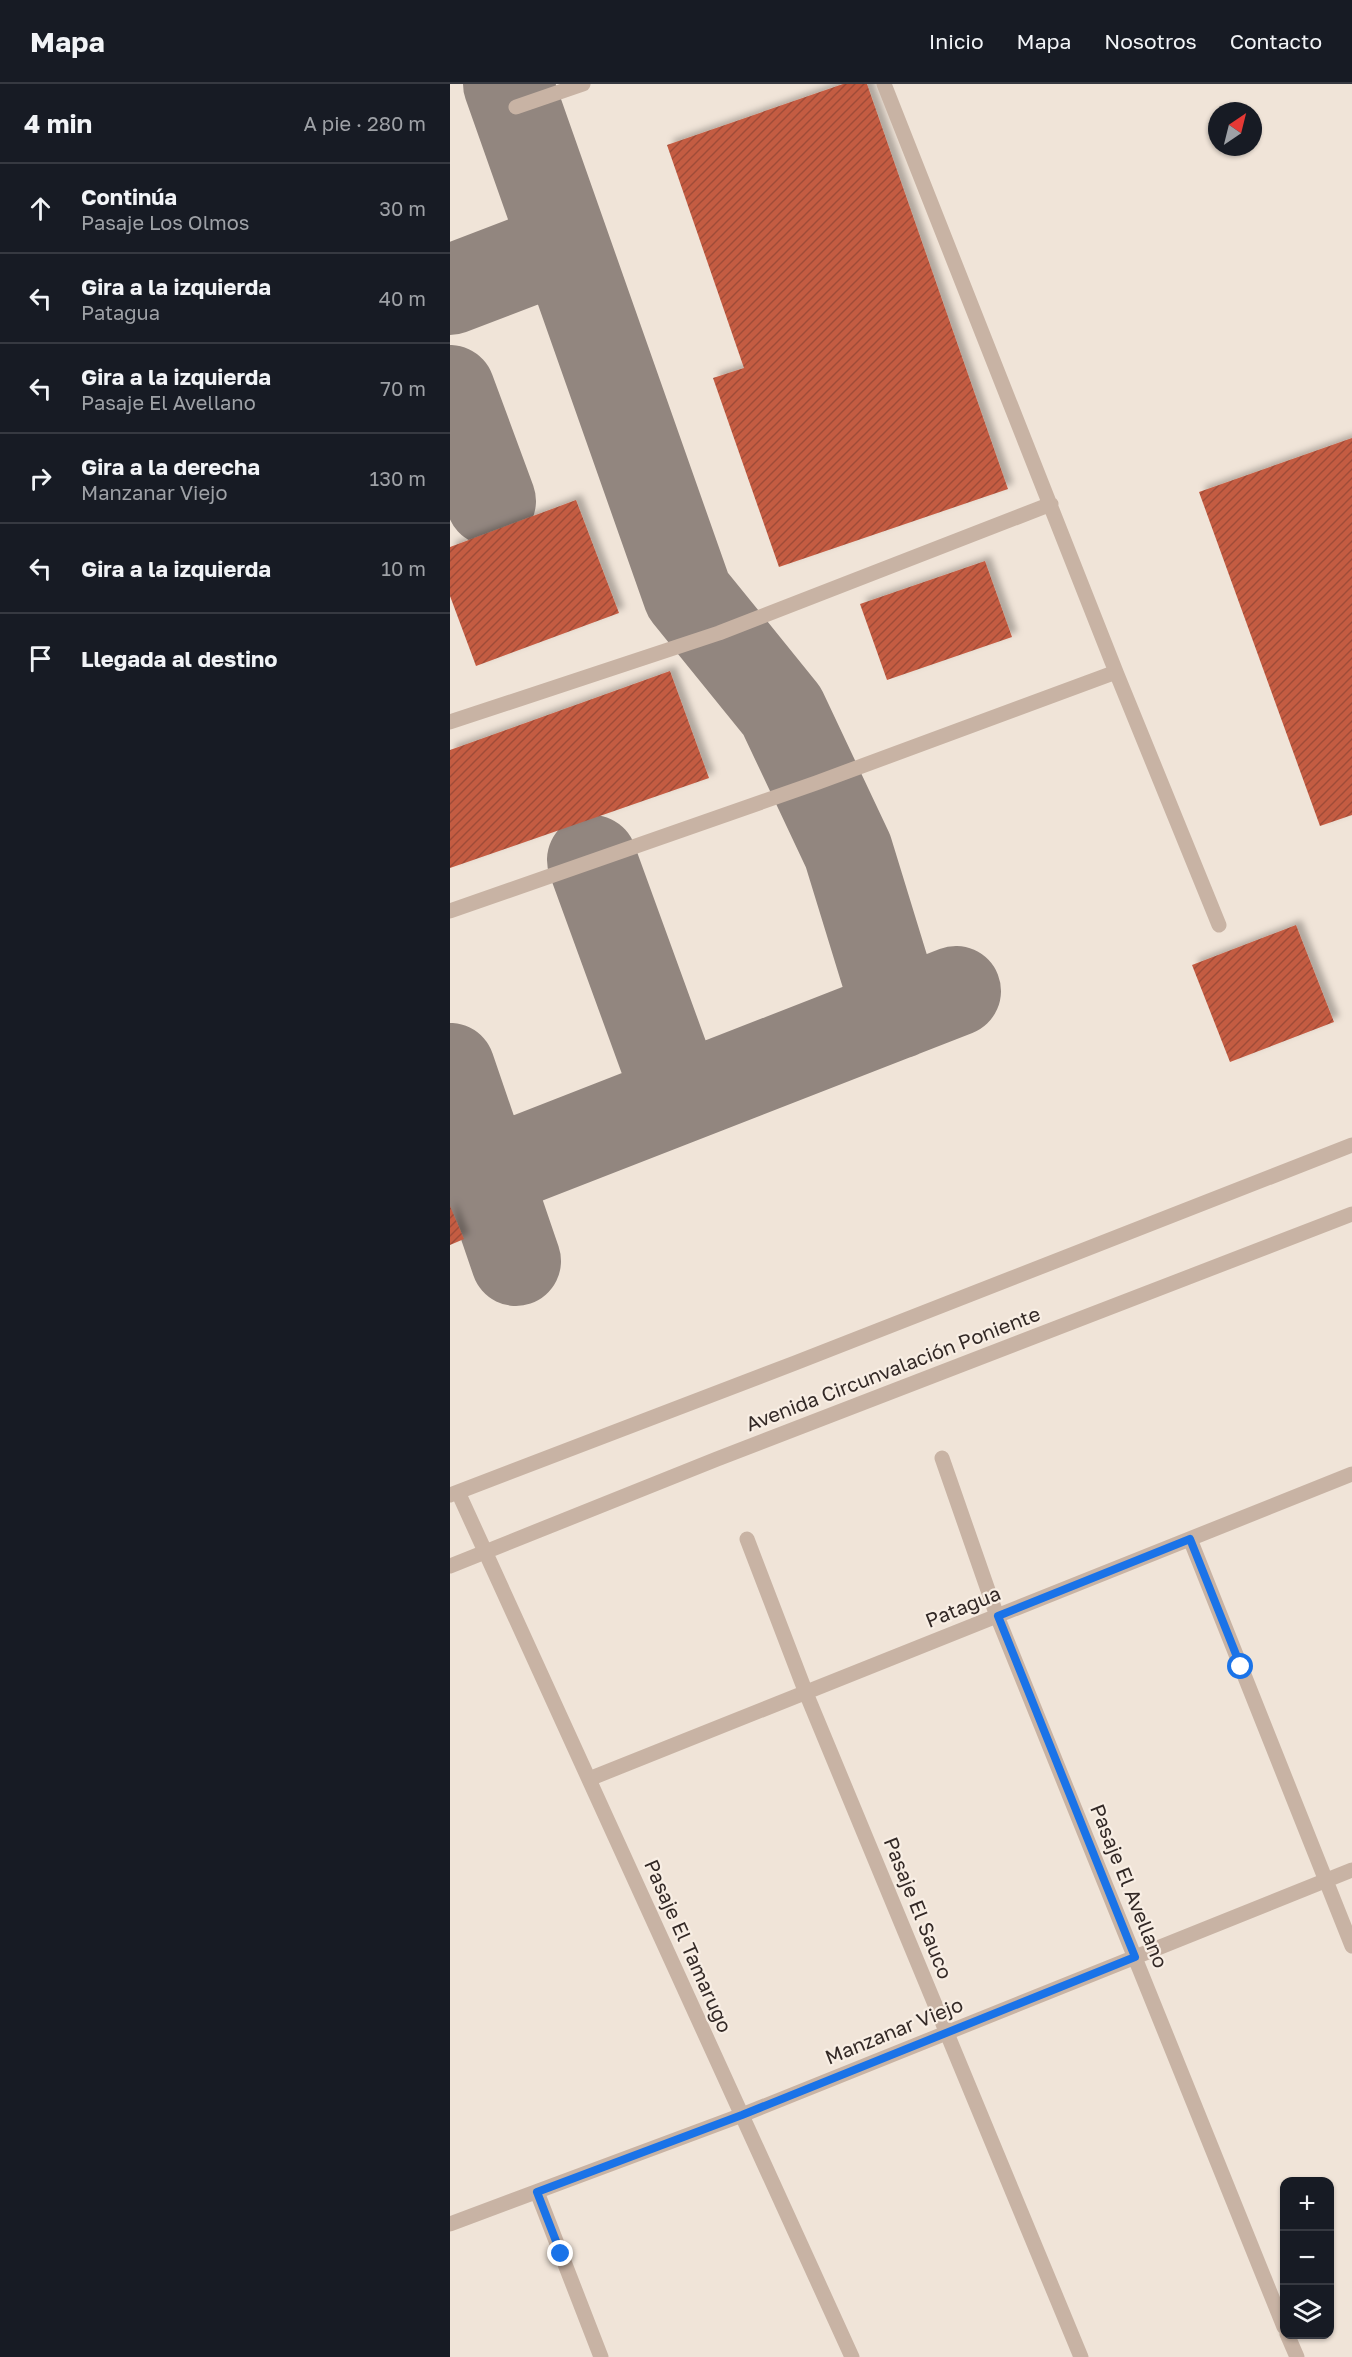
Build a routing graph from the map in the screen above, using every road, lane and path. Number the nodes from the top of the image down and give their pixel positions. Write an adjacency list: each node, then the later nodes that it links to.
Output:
1 (583, 84): 3 (street)
2 (884, 84): 4 (street)
3 (516, 107)
4 (1051, 504): 5 (street); 6 (street)
5 (1116, 672): 7 (street); 8 (street)
6 (450, 722)
7 (450, 911)
8 (1219, 925)
9 (1352, 1145): 13 (street)
10 (1352, 1214): 16 (street, Avenida Circunvalación Poniente)
11 (942, 1458): 18 (street, Pasaje El Avellano)
12 (1352, 1474): 15 (street, Patagua)
13 (454, 1493): 16 (street, Pasaje El Tamarugo)
14 (747, 1539): 19 (street, Pasaje El Sauco)
15 (1190, 1539): 18 (street, Patagua); 22 (street)
16 (487, 1551): 17 (street, Avenida Circunvalación Poniente); 20 (street, Pasaje El Tamarugo)
17 (450, 1566)
18 (998, 1616): 19 (street, Patagua); 24 (street, Pasaje El Avellano)
19 (806, 1693): 20 (street, Patagua); 25 (street, Pasaje El Sauco)
20 (590, 1779): 26 (street, Pasaje El Tamarugo)
21 (1352, 1870): 22 (street, Manzanar Viejo)
22 (1326, 1881): 23 (street); 24 (street, Manzanar Viejo)
23 (1352, 1946)
24 (1135, 1957): 25 (street, Manzanar Viejo); 29 (street, Pasaje El Avellano)
25 (946, 2033): 26 (street, Manzanar Viejo); 33 (street, Pasaje El Sauco)
26 (742, 2115): 27 (street, Manzanar Viejo); 32 (street, Pasaje El Tamarugo)
27 (537, 2192): 28 (street, Manzanar Viejo); 31 (street)
28 (450, 2224)
29 (1280, 2317)
30 (1289, 2339): 34 (street)
31 (601, 2357)
32 (852, 2357)
33 (1081, 2357)
34 (1297, 2357)

